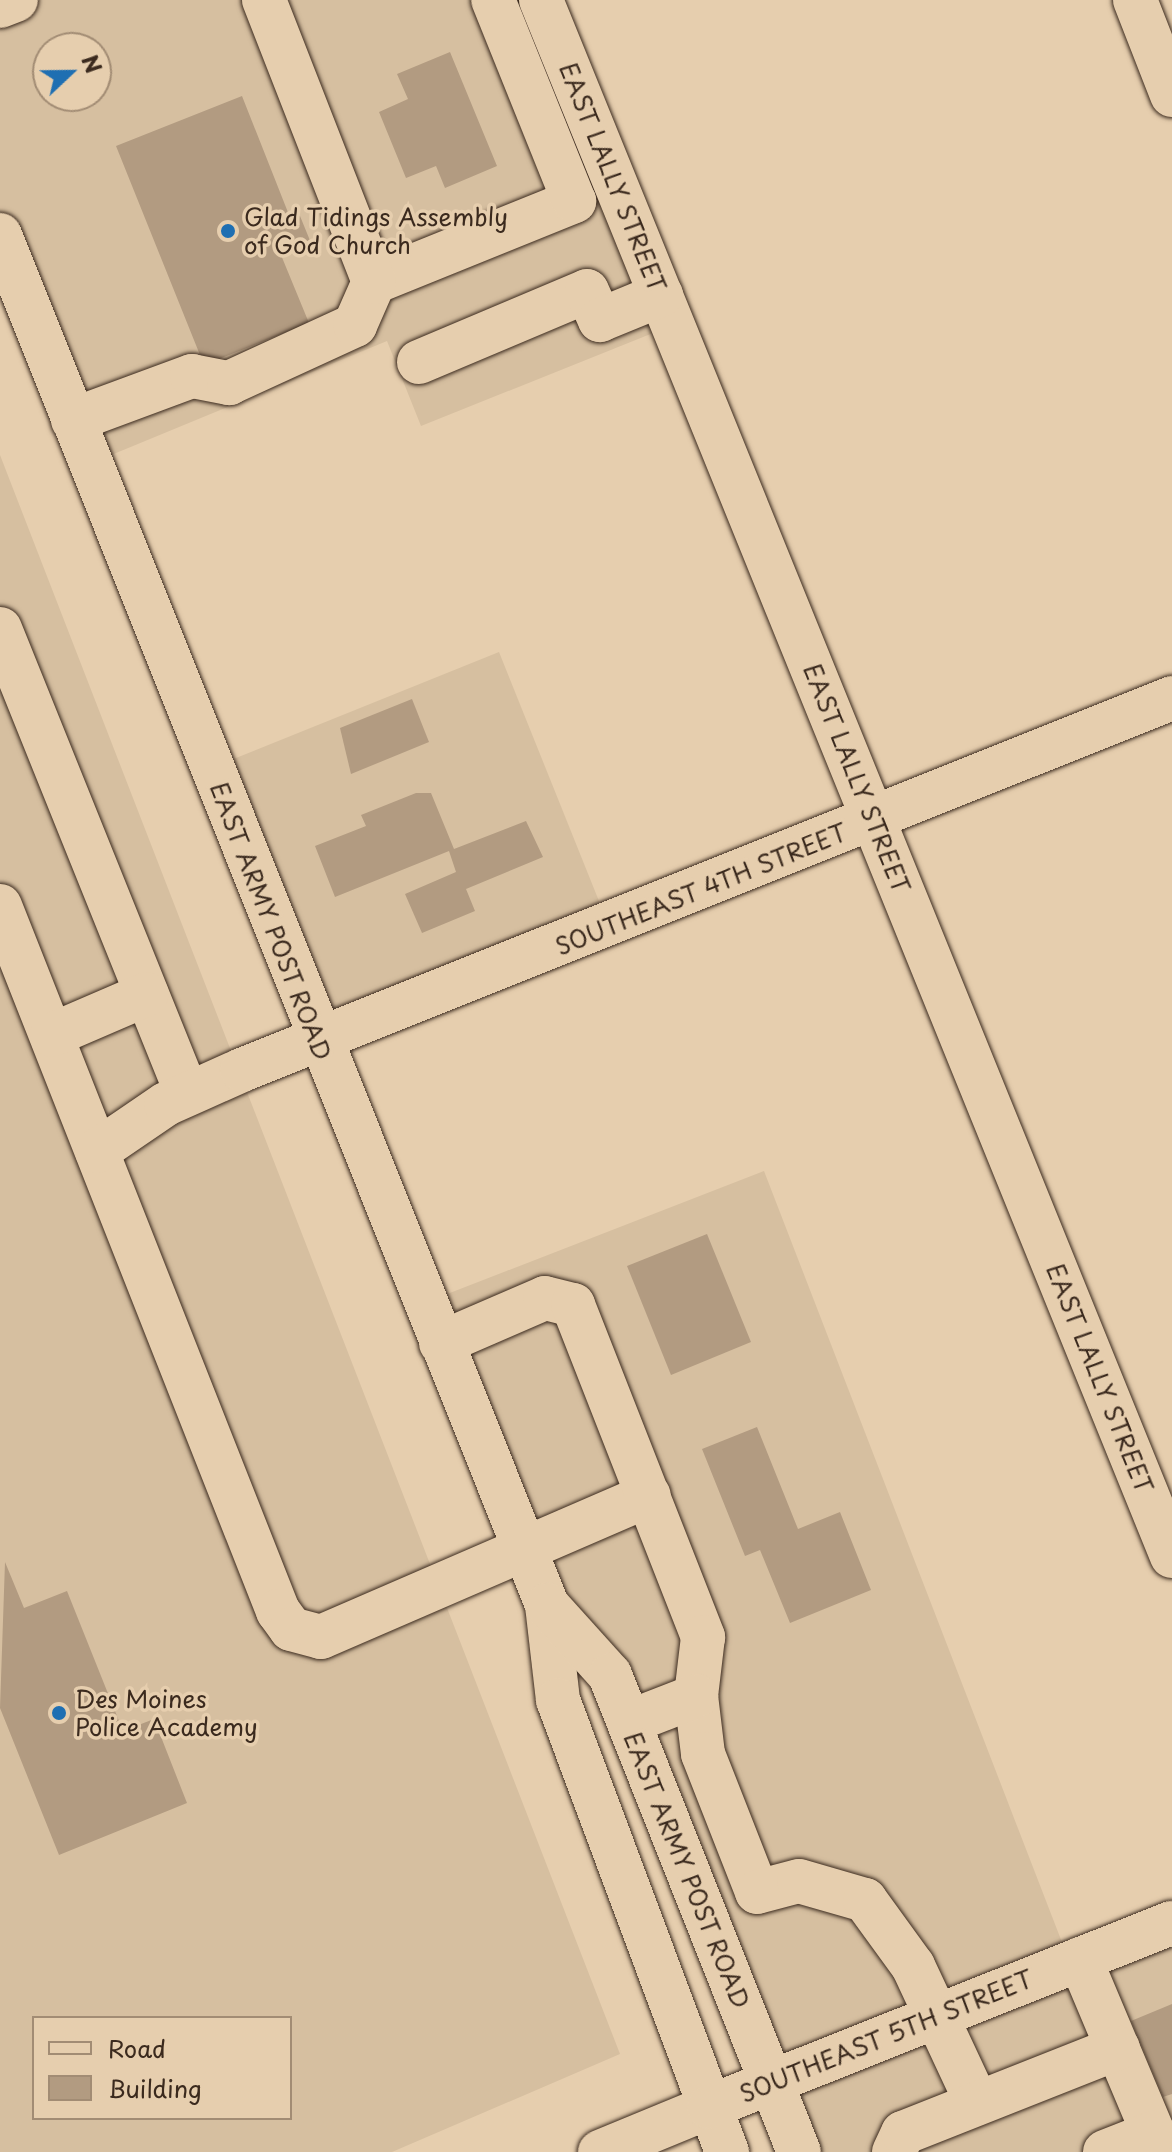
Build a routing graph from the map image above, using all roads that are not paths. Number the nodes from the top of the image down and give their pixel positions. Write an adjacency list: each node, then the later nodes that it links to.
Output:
1 (16, 0): 6 (main road)
2 (264, 0): 9 (main road)
3 (493, 0): 9 (main road)
4 (541, 0): 10 (main road, EAST LALLY STREET)
5 (1135, 0): 7 (main road)
6 (0, 6)
7 (1172, 95)
8 (0, 235): 12 (main road, EAST ARMY POST ROAD)
9 (374, 282): 12 (main road)
10 (661, 295): 11 (main road); 15 (main road, EAST LALLY STREET)
11 (419, 362)
12 (73, 420): 19 (main road, EAST ARMY POST ROAD)
13 (0, 629): 17 (main road)
14 (1172, 698): 15 (main road, SOUTHEAST 4TH STREET)
15 (873, 818): 19 (main road, SOUTHEAST 4TH STREET); 25 (main road, EAST LALLY STREET)
16 (0, 906): 18 (main road)
17 (147, 994): 18 (main road); 20 (main road)
18 (52, 1035): 21 (main road)
19 (318, 1043): 20 (main road, SOUTHEAST 4TH STREET); 22 (main road, EAST ARMY POST ROAD)
20 (187, 1094): 21 (main road, SOUTHEAST 4TH STREET)
21 (97, 1151): 24 (main road)
22 (441, 1343): 23 (main road); 24 (main road, EAST ARMY POST ROAD)
23 (649, 1495): 24 (main road); 27 (main road)
24 (524, 1550): 26 (main road, EAST ARMY POST ROAD)
25 (1172, 1556)
26 (547, 1605): 28 (main road, EAST ARMY POST ROAD); 37 (main road, EAST ARMY POST ROAD)
27 (696, 1696): 28 (main road); 29 (main road)
28 (629, 1722): 30 (main road, EAST ARMY POST ROAD)
29 (757, 1892): 30 (main road); 33 (main road)
30 (705, 1914): 35 (main road, EAST ARMY POST ROAD)
31 (1172, 1923): 32 (main road, SOUTHEAST 5TH STREET)
32 (1080, 1959): 33 (main road, SOUTHEAST 5TH STREET); 34 (main road)
33 (936, 2016): 35 (main road, SOUTHEAST 5TH STREET); 36 (main road)
34 (1118, 2048): 36 (main road); 38 (main road)
35 (771, 2081): 37 (main road, SOUTHEAST 5TH STREET); 42 (main road, EAST ARMY POST ROAD)
36 (977, 2103): 39 (main road)
37 (709, 2107): 40 (main road, SOUTHEAST 5TH STREET); 41 (main road, EAST ARMY POST ROAD)
38 (1157, 2142): 43 (main road)
39 (894, 2146)
40 (600, 2152)
41 (727, 2152)
42 (799, 2152)
43 (1105, 2152)

